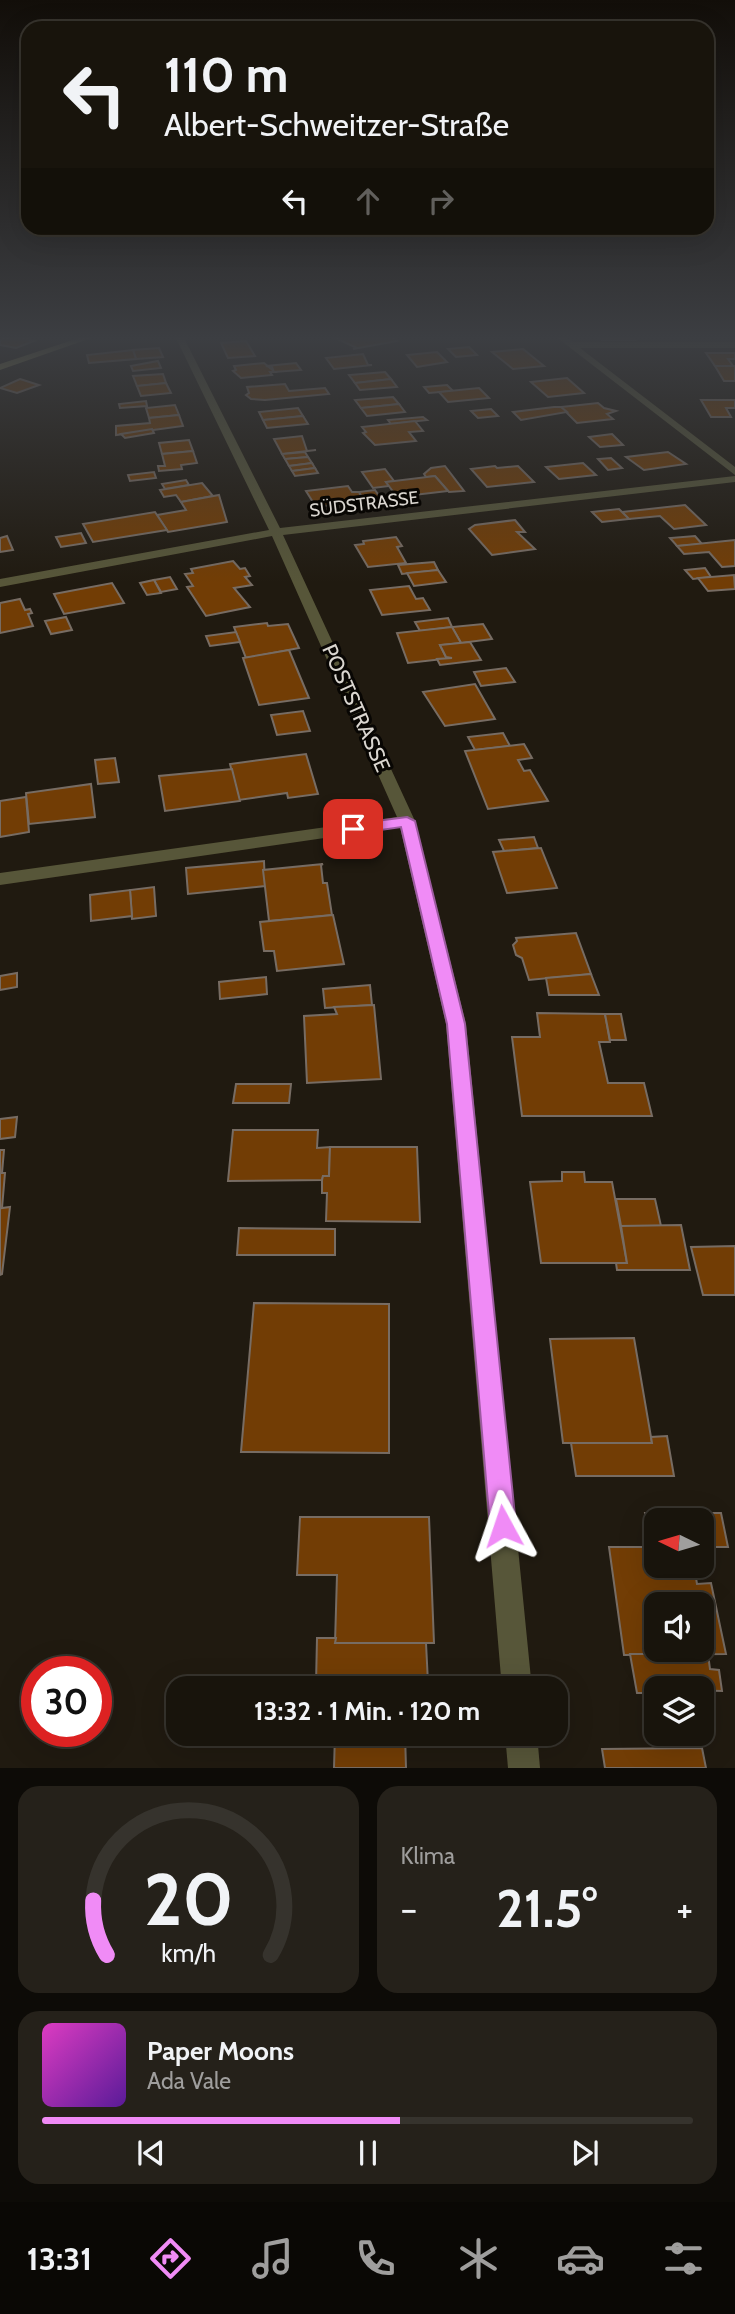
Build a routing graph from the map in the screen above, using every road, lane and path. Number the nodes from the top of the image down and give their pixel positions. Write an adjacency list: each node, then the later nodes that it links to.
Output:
1 (220, 419): 5 (street, POSTSTRASSE)
2 (666, 419): 3 (street)
3 (735, 472)
4 (735, 478): 5 (street, SÜDSTRASSE)
5 (276, 532): 6 (street, SÜDSTRASSE); 7 (street, POSTSTRASSE)
6 (0, 583)
7 (407, 821): 8 (street); 9 (street, POSTSTRASSE)
8 (0, 879)
9 (516, 1676)
10 (522, 1746): 11 (street)
11 (524, 1768)

